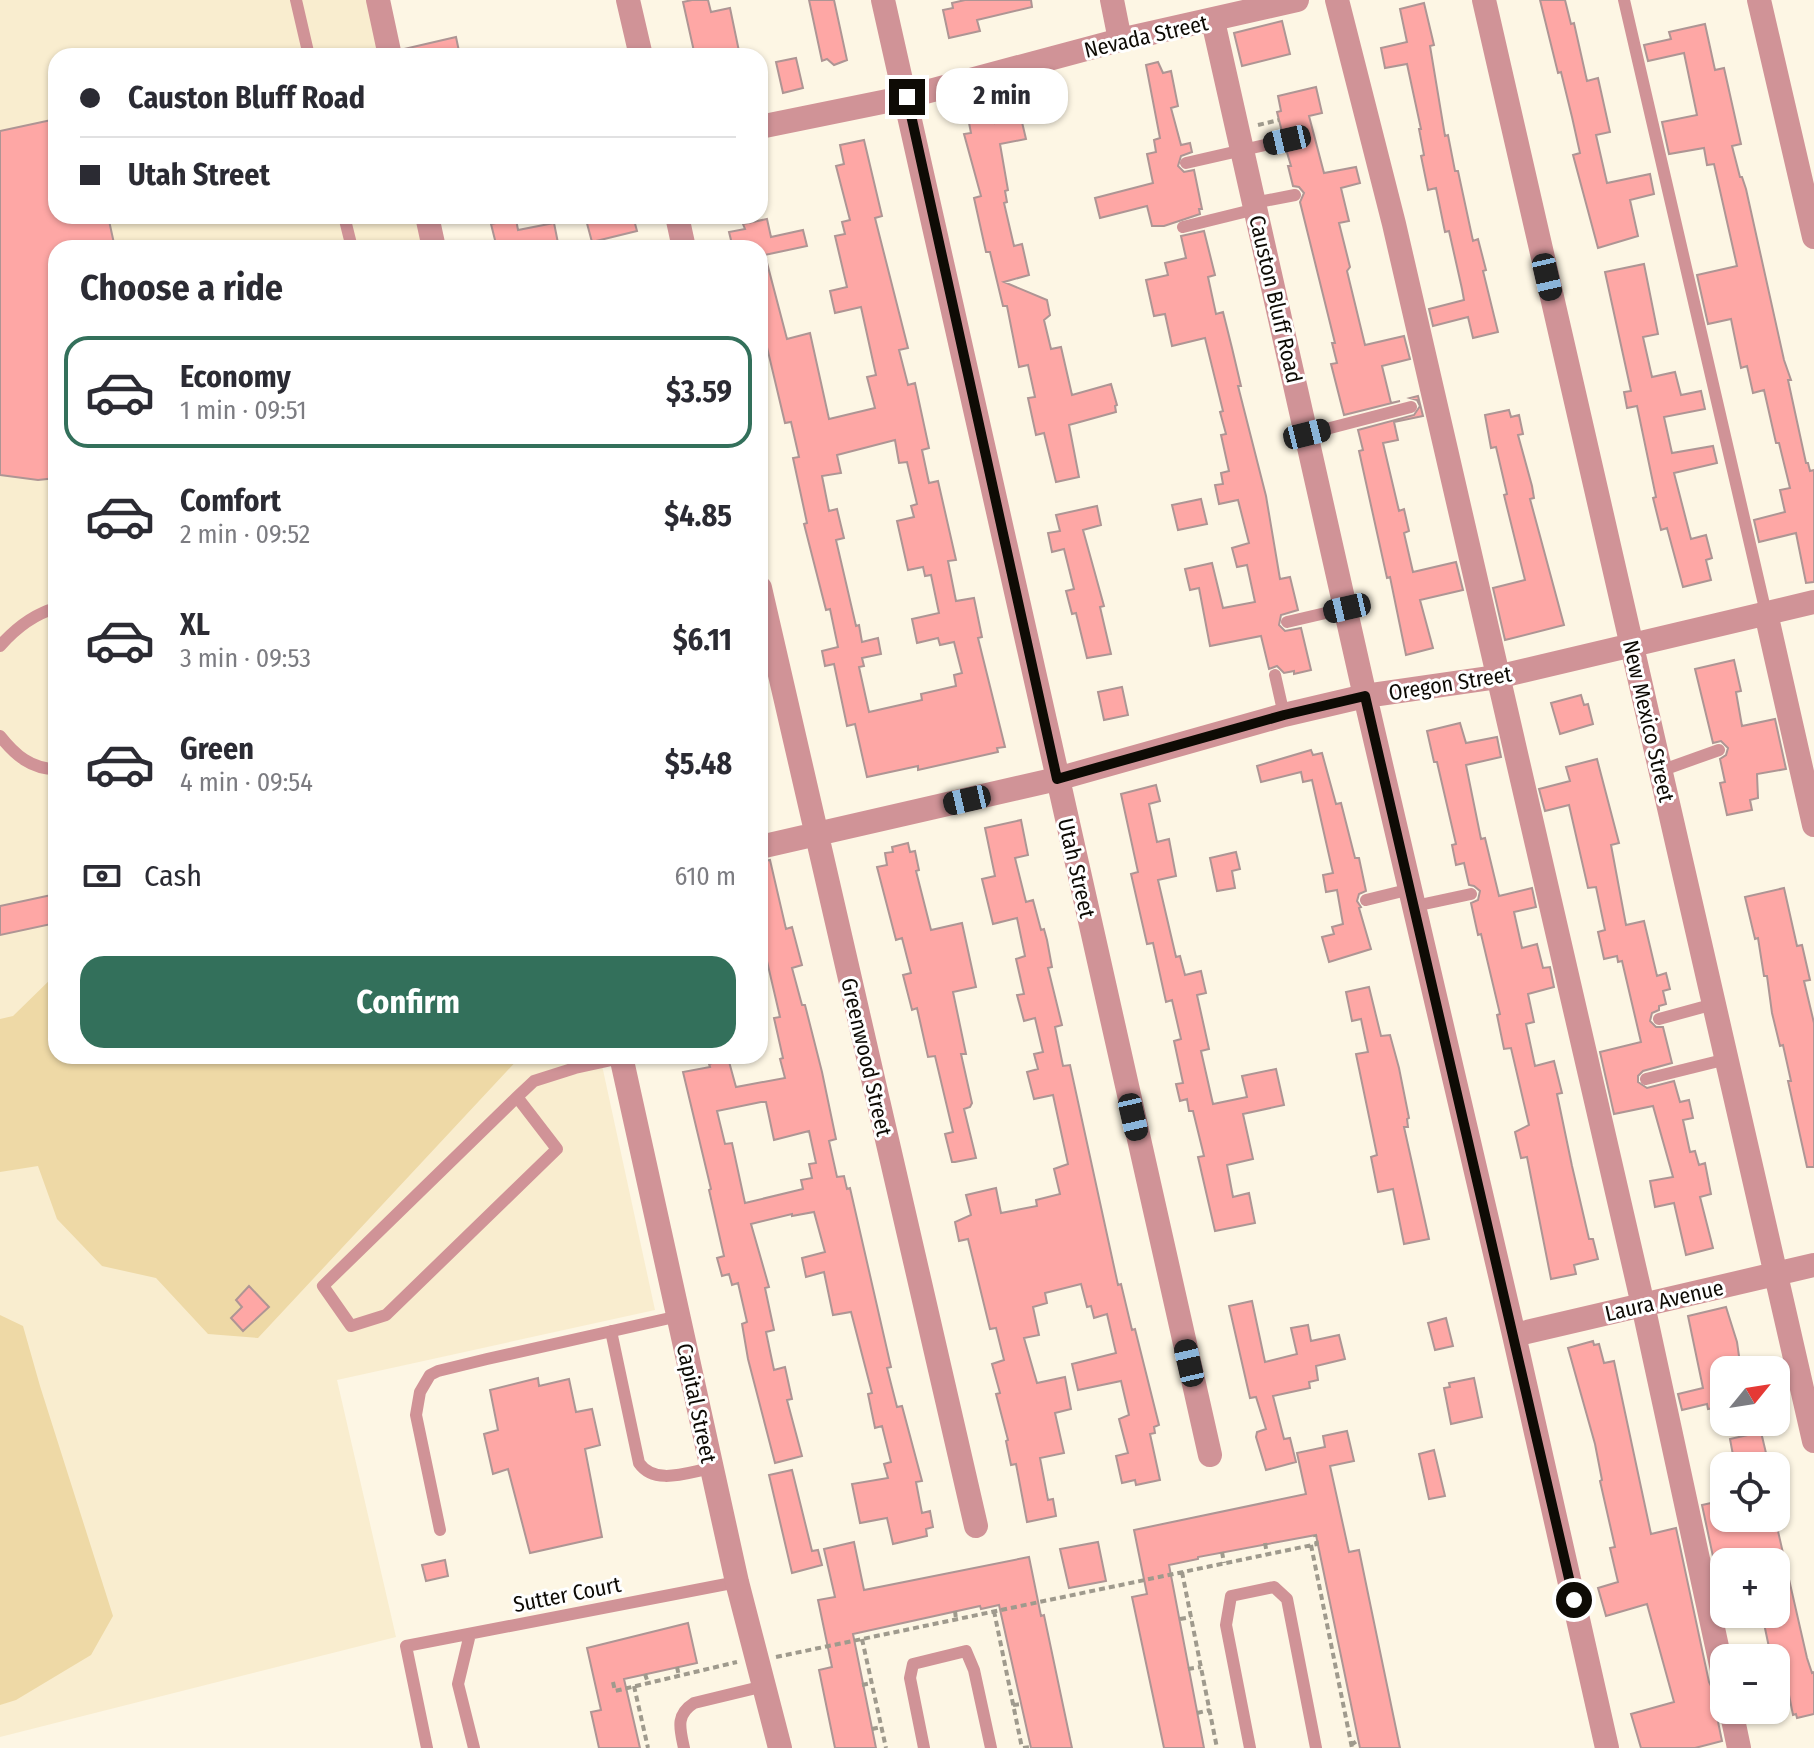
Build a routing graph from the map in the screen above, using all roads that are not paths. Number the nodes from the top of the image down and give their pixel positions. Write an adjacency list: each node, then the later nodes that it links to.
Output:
1 (296, 0): 13 (lane)
2 (378, 0): 14 (street)
3 (628, 0): 15 (street)
4 (883, 0): 16 (street, Utah Street)
5 (1112, 0): 12 (street)
6 (1297, 0): 11 (street, Nevada Street)
7 (1337, 0): 36 (street)
8 (1484, 0): 34 (street, New Mexico Street)
9 (1624, 0): 30 (lane)
10 (1759, 0): 24 (street)
11 (1213, 21): 12 (street, Nevada Street); 19 (street, Causton Bluff Road)
12 (1120, 40): 16 (street, Nevada Street)
13 (307, 48)
14 (388, 48)
15 (639, 48)
16 (907, 97): 17 (street, Nevada Street); 43 (street, Utah Street)
17 (768, 125)
18 (1287, 140): 19 (lane)
19 (1242, 150): 20 (lane); 22 (street, Causton Bluff Road)
20 (1186, 163)
21 (1295, 195): 22 (lane)
22 (1255, 206): 23 (lane); 26 (street, Causton Bluff Road)
23 (1183, 227)
24 (1814, 237)
25 (1411, 407): 26 (lane)
26 (1307, 434): 28 (street, Causton Bluff Road)
27 (1814, 602): 30 (street, Oregon Street)
28 (1347, 608): 31 (lane); 37 (street, Causton Bluff Road)
29 (48, 612): 33 (lane)
30 (1766, 613): 34 (street, Oregon Street); 44 (street)
31 (1287, 622)
32 (768, 624): 45 (street, Greenwood Street)
33 (0, 646)
34 (1631, 646): 36 (street, Oregon Street); 42 (street, New Mexico Street)
35 (1275, 675): 38 (lane)
36 (1497, 677): 37 (street, Oregon Street); 59 (street)
37 (1365, 696): 38 (street, Oregon Street); 48 (street, Causton Bluff Road)
38 (1284, 715): 43 (street, Oregon Street)
39 (0, 736): 41 (lane)
40 (1719, 750): 42 (lane)
41 (48, 769)
42 (1660, 771): 50 (street, New Mexico Street)
43 (1057, 779): 45 (street, Oregon Street); 64 (street, Utah Street)
44 (1814, 825)
45 (815, 835): 46 (street, Oregon Street); 66 (street, Greenwood Street)
46 (768, 845)
47 (1471, 894): 48 (lane)
48 (1413, 898): 49 (lane); 62 (street, Causton Bluff Road)
49 (1366, 900)
50 (1714, 1004): 51 (lane); 52 (street, New Mexico Street)
51 (1659, 1019)
52 (1727, 1059): 55 (lane); 58 (street, New Mexico Street)
53 (592, 1064): 56 (lane)
54 (623, 1064): 60 (street, Capital Street)
55 (1646, 1079)
56 (517, 1097): 56 (lane)
57 (1814, 1265): 58 (street, Laura Avenue)
58 (1777, 1275): 59 (street, Laura Avenue); 63 (street, New Mexico Street)
59 (1643, 1305): 62 (street, Laura Avenue); 70 (street)
60 (679, 1316): 61 (lane); 65 (street, Capital Street)
61 (611, 1331): 65 (lane); 67 (lane)
62 (1514, 1335): 81 (street, Causton Bluff Road)
63 (1814, 1441)
64 (1210, 1455)
65 (712, 1468): 68 (street, Capital Street)
66 (976, 1526)
67 (440, 1530)
68 (737, 1582): 69 (lane, Sutter Court); 71 (street, Capital Street)
69 (470, 1634): 73 (lane, Sutter Court); 74 (lane)
70 (1716, 1644)
71 (764, 1686): 75 (lane); 76 (street, Capital Street)
72 (1734, 1724): 82 (street)
73 (427, 1748)
74 (474, 1748)
75 (684, 1748)
76 (780, 1748)
77 (924, 1748): 78 (lane)
78 (991, 1748)
79 (1250, 1748): 80 (lane)
80 (1316, 1748)
81 (1607, 1748)
82 (1739, 1748)

